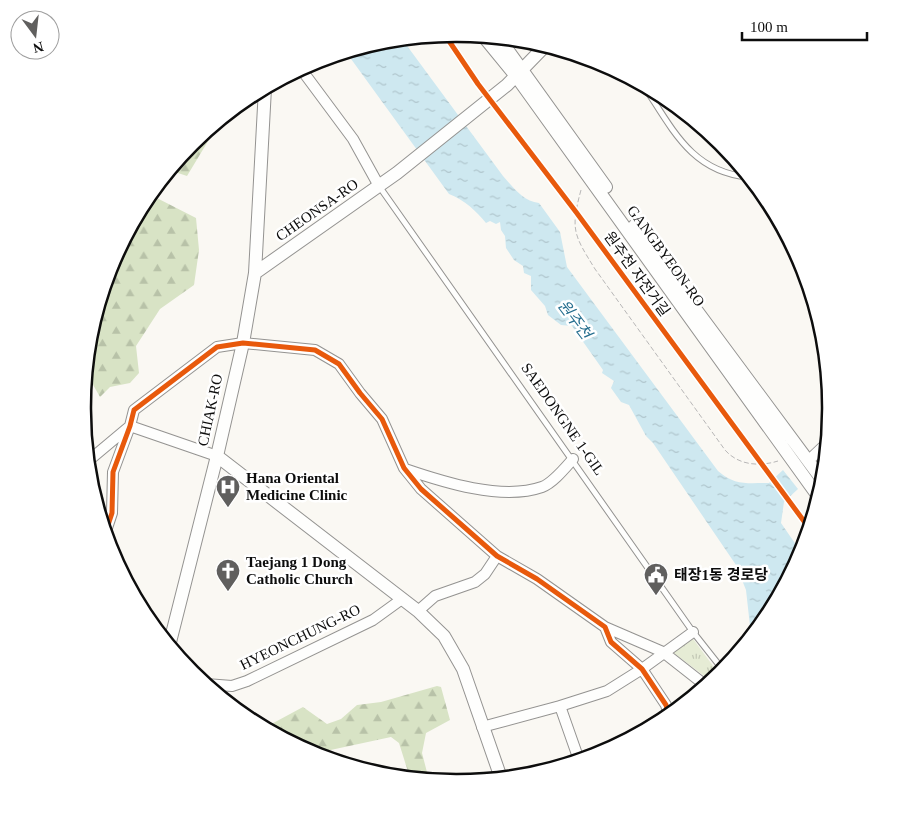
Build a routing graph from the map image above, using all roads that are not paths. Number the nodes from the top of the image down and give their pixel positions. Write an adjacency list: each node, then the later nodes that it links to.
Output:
1 (490, 44): 5 (street, GANGBYEON-RO)
2 (502, 46): 5 (street, GANGBYEON-RO)
3 (539, 52): 5 (street)
4 (305, 75): 9 (street)
5 (516, 77): 9 (street, CHEONSA-RO); 17 (street, GANGBYEON-RO)
6 (265, 96): 10 (street, CHIAK-RO)
7 (654, 100): 8 (lane)
8 (739, 176)
9 (379, 186): 10 (street, CHEONSA-RO); 16 (lane, SAEDONGNE 1-GIL)
10 (256, 273): 11 (street, CHIAK-RO)
11 (242, 343): 12 (street); 15 (street, CHIAK-RO); 18 (street)
12 (130, 426): 14 (street); 15 (street); 21 (street)
13 (819, 451): 17 (street)
14 (94, 456)
15 (217, 456): 23 (street); 27 (street, CHIAK-RO)
16 (573, 459): 18 (street); 26 (lane, SAEDONGNE 1-GIL)
17 (804, 465): 19 (street, GANGBYEON-RO); 20 (street, GANGBYEON-RO)
18 (404, 468): 22 (street)
19 (815, 474)
20 (813, 485)
21 (109, 522)
22 (497, 556): 24 (street); 25 (street)
23 (402, 599): 24 (street); 32 (street, HYEONCHUNG-RO)
24 (418, 611): 35 (street)
25 (605, 627): 28 (street); 30 (street)
26 (693, 632): 28 (street); 29 (lane, SAEDONGNE 1-GIL)
27 (171, 637)
28 (664, 652): 30 (street); 31 (street)
29 (717, 663)
30 (642, 669): 33 (street); 34 (street)
31 (699, 681)
32 (217, 685)
33 (560, 706): 35 (street); 36 (street)
34 (667, 707)
35 (482, 727): 37 (street)
36 (576, 753)
37 (498, 771)

